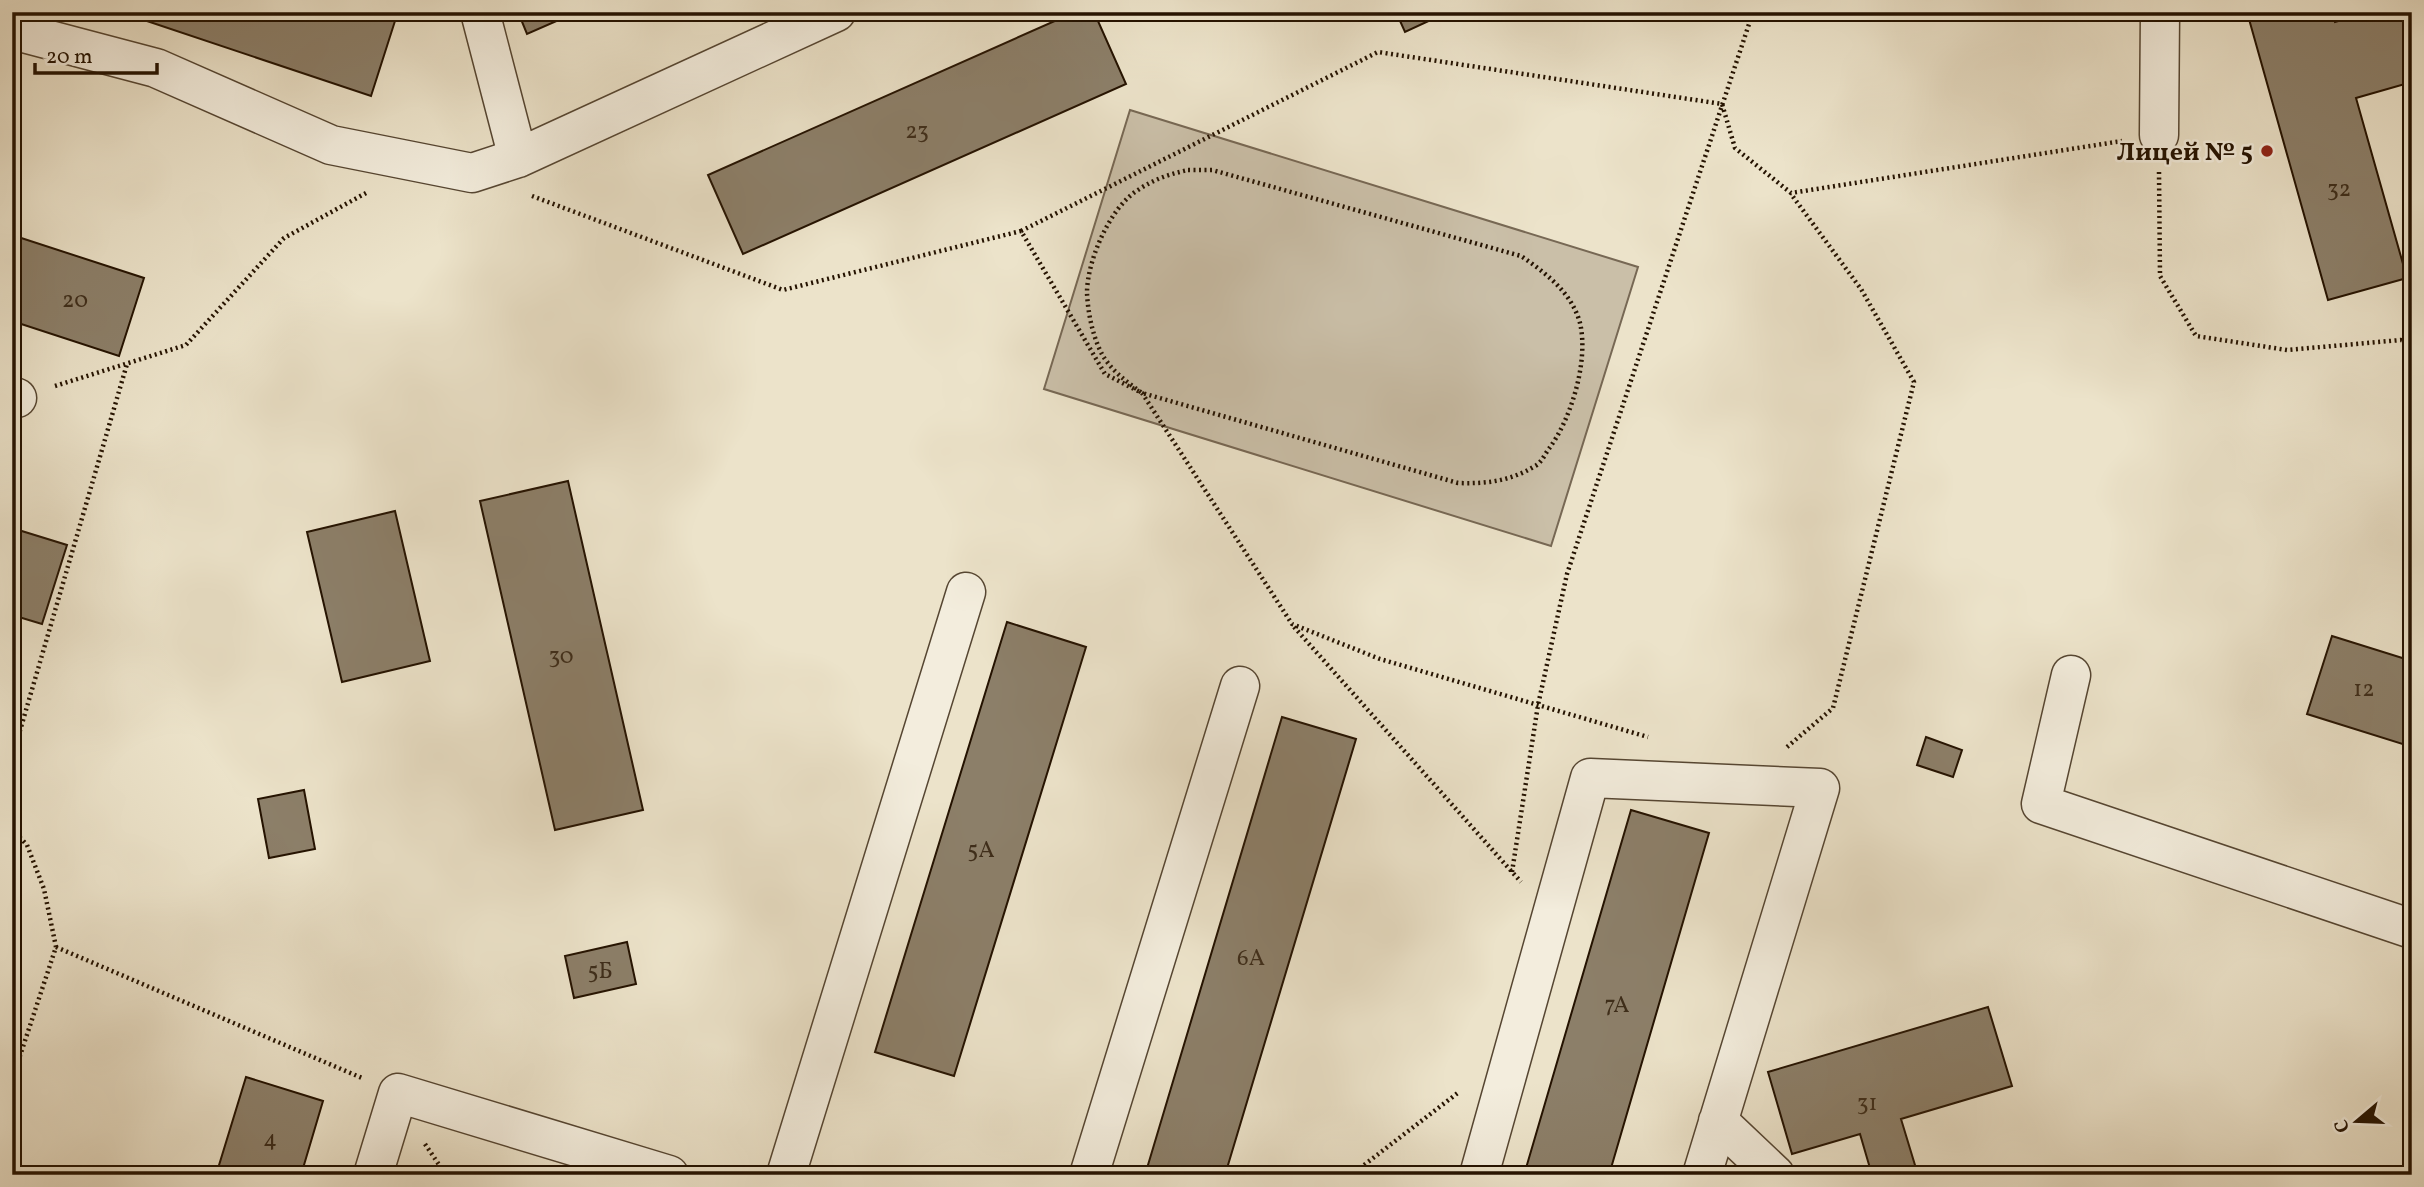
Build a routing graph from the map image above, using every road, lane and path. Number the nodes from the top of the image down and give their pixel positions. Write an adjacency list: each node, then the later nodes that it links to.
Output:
1 (480, 12): 8 (lane)
2 (836, 12): 8 (lane)
3 (1753, 12): 6 (path)
4 (2160, 12): 7 (lane)
5 (12, 30): 9 (lane)
6 (1722, 104): 11 (path); 12 (path); 21 (path)
7 (2159, 135): 11 (path); 13 (path)
8 (518, 158): 9 (lane)
9 (472, 173): 12 (path)
10 (374, 190): 14 (path)
11 (1791, 193): 23 (path)
12 (1021, 231): 15 (path)
13 (2412, 345)
14 (127, 363): 16 (path); 24 (path)
15 (1142, 393): 15 (path); 18 (path)
16 (15, 397)
17 (966, 592): 37 (lane)
18 (1292, 624): 21 (path); 26 (path)
19 (2071, 675): 28 (lane)
20 (1240, 686): 38 (lane)
21 (1538, 705): 22 (path); 26 (path)
22 (1655, 739)
23 (1780, 752)
24 (12, 758)
25 (12, 829): 29 (path)
26 (1512, 872): 27 (path)
27 (1551, 917): 33 (lane); 40 (lane)
28 (2412, 929)
29 (56, 947): 30 (path); 32 (path)
30 (12, 1080)
31 (1460, 1092): 39 (path)
32 (397, 1093): 34 (lane); 35 (path); 36 (lane)
33 (1718, 1121): 41 (lane); 42 (lane)
34 (373, 1175)
35 (446, 1175)
36 (669, 1175)
37 (786, 1175)
38 (1089, 1175)
39 (1351, 1175)
40 (1479, 1175)
41 (1702, 1175)
42 (1775, 1175)

